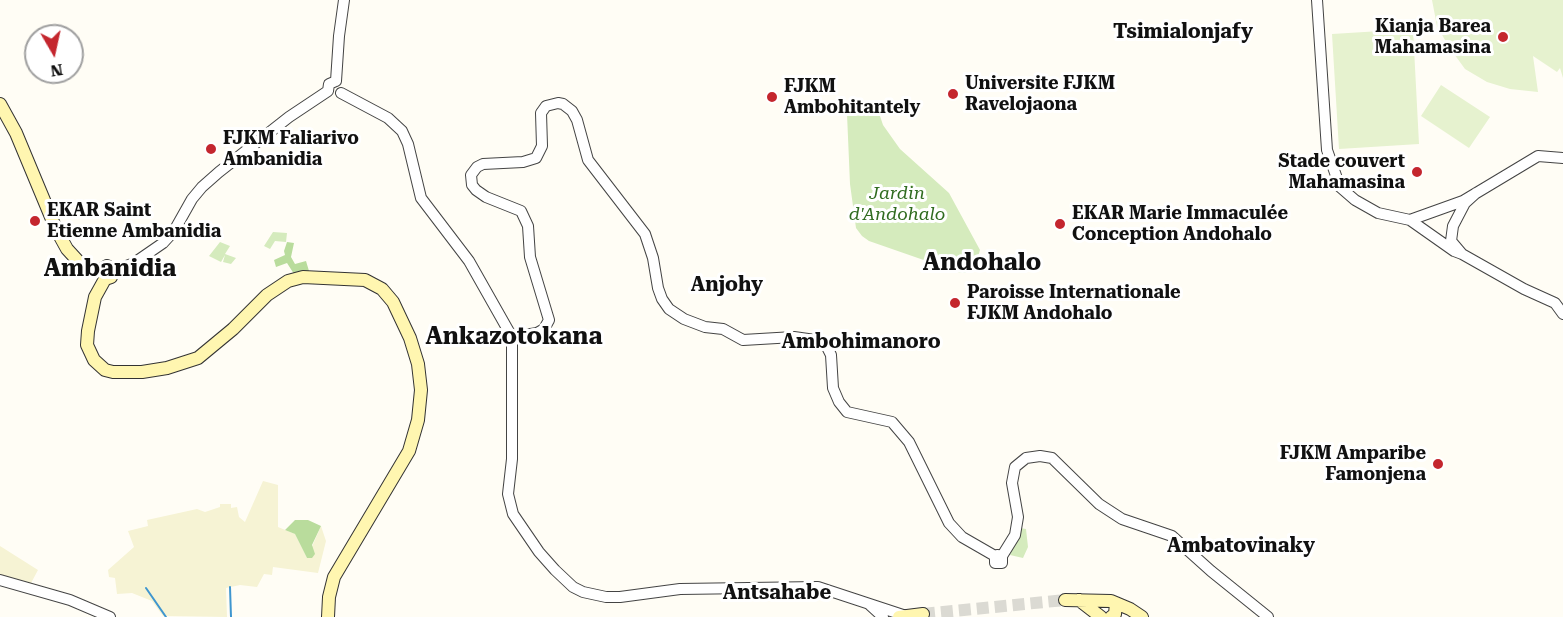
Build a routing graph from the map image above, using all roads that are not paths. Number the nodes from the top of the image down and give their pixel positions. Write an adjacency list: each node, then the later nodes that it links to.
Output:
1 (344, 0): 3 (street)
2 (1317, 0): 9 (street)
3 (336, 81): 4 (street); 5 (street)
4 (328, 91): 5 (street); 11 (street)
5 (341, 93): 13 (street)
6 (0, 104): 11 (main road)
7 (1563, 158): 8 (street)
8 (1476, 193): 9 (street); 10 (street)
9 (1410, 220): 10 (street)
10 (1462, 254): 12 (street)
11 (106, 273): 25 (main road)
12 (1563, 314)
13 (512, 337): 18 (street); 31 (street)
14 (0, 580): 24 (street)
15 (0, 587): 23 (street)
16 (1065, 600): 17 (main road)
17 (1079, 600): 19 (main road); 28 (main road)
18 (865, 603): 22 (street); 26 (street); 27 (street)
19 (1116, 603): 20 (main road); 29 (main road)
20 (1126, 613): 30 (main road)
21 (923, 614): 22 (main road)
22 (902, 616)
23 (95, 617)
24 (110, 617)
25 (328, 617)
26 (874, 617)
27 (883, 617)
28 (1101, 617)
29 (1111, 617)
30 (1142, 617)
31 (1268, 617)

